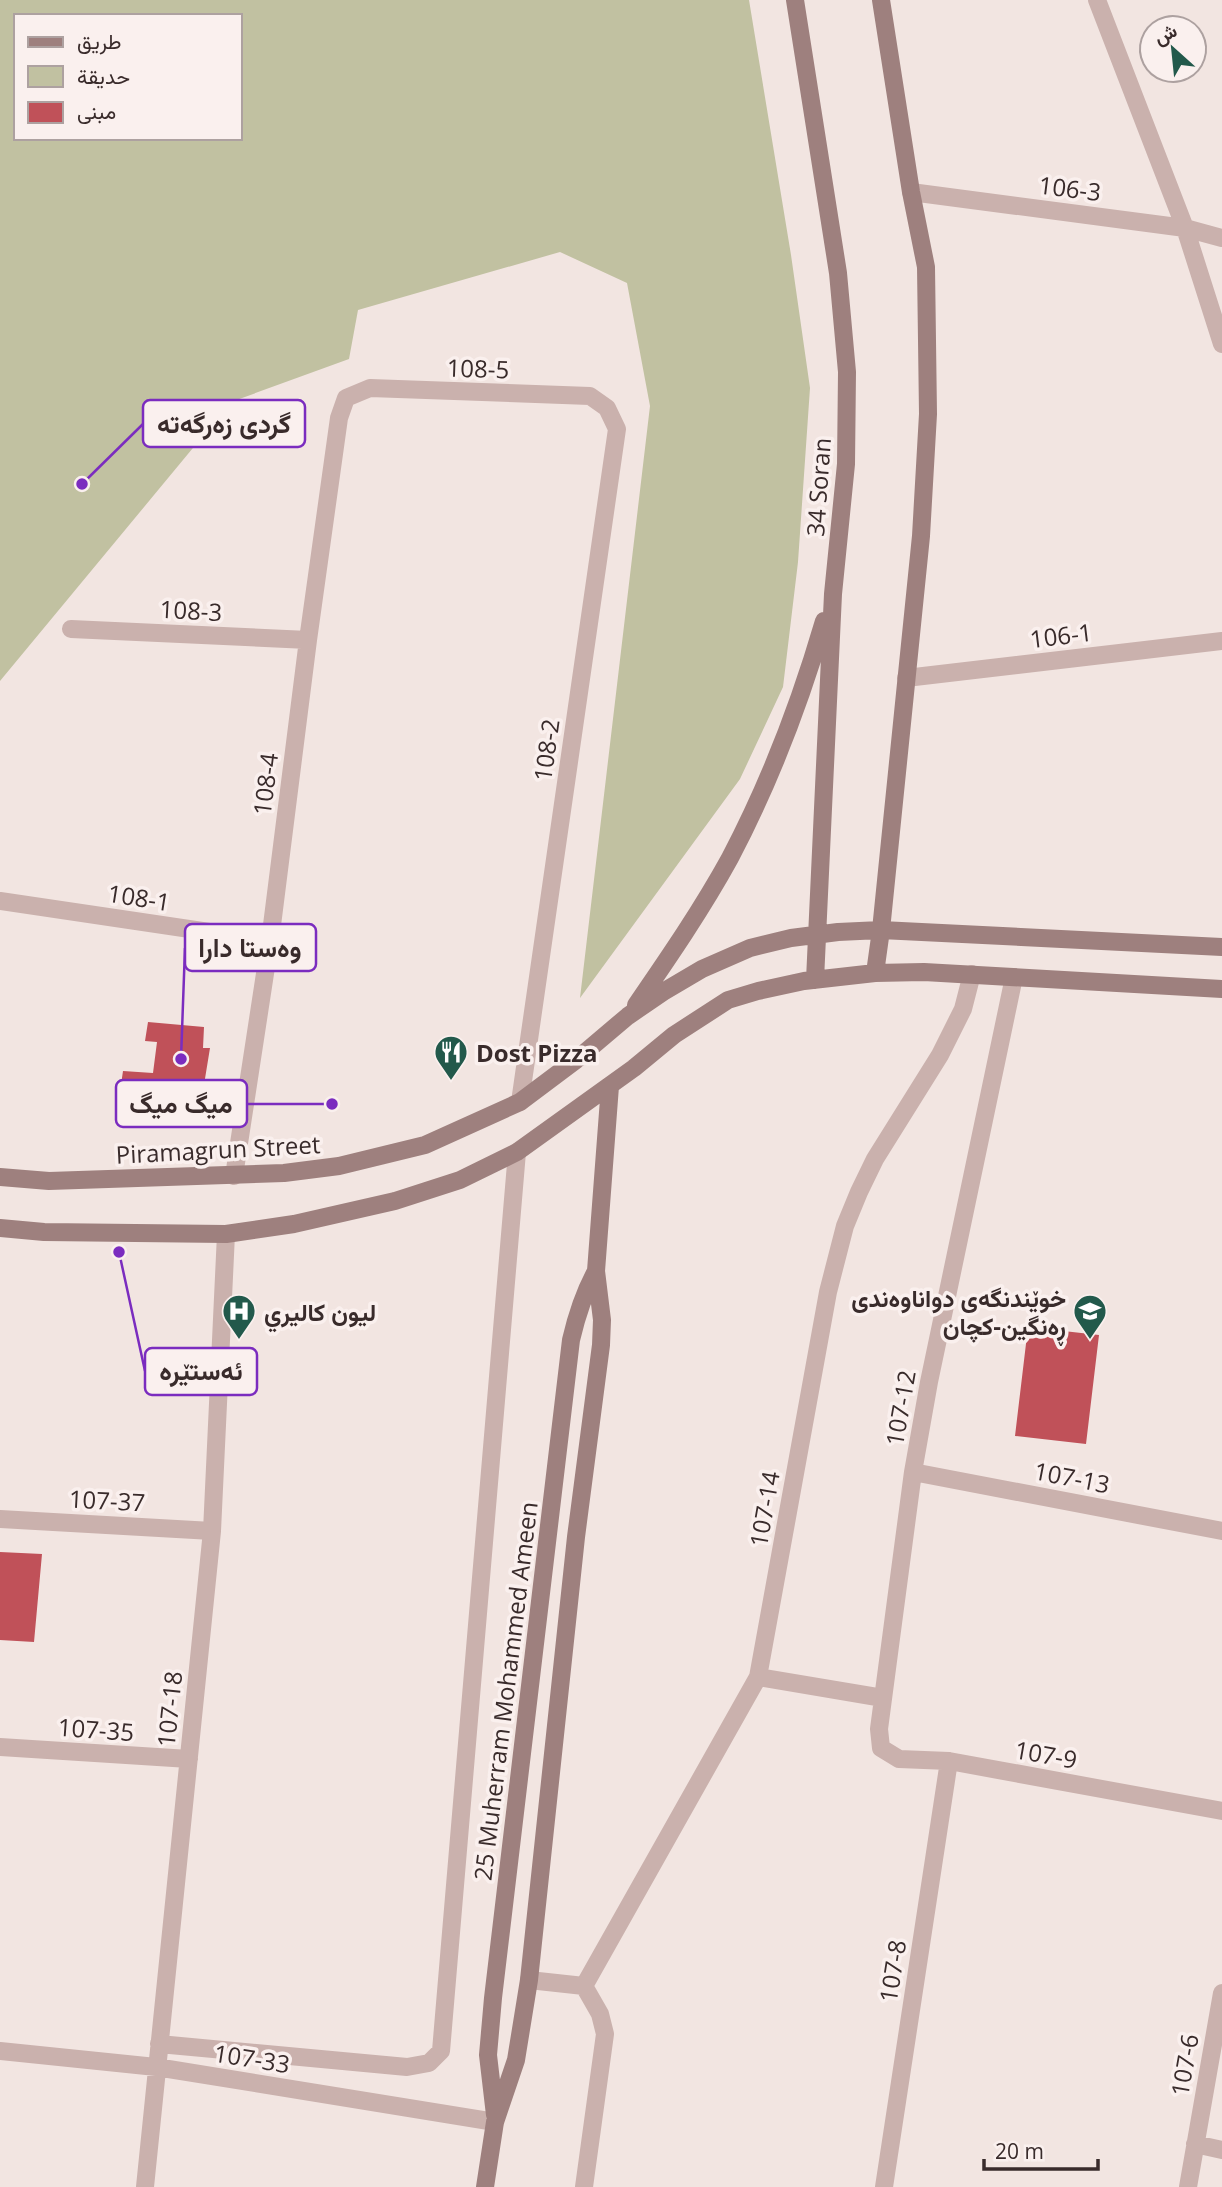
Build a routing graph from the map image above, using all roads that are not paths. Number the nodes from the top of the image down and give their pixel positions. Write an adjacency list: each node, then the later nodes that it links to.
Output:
1 (795, 0): 10 (main road, 34 Soran)
2 (1097, 0): 5 (street)
3 (885, 6): 4 (main road)
4 (911, 192): 5 (street, 106-3); 14 (main road)
5 (1185, 228): 6 (street, 106-3); 7 (street)
6 (1222, 238)
7 (1222, 344)
8 (346, 398): 9 (street, 108-5); 12 (street, 108-4)
9 (607, 408): 27 (street, 108-2)
10 (832, 594): 17 (main road, 34 Soran); 25 (main road)
11 (71, 629): 12 (street, 108-3)
12 (308, 640): 18 (street, 108-4)
13 (1222, 642): 14 (street, 106-1)
14 (906, 678): 16 (main road)
15 (0, 901): 18 (street, 108-1)
16 (881, 930): 17 (main road, Piramagrun Street); 19 (main road, Piramagrun Street); 20 (main road)
17 (817, 934): 23 (main road, 34 Soran); 25 (main road, Piramagrun Street)
18 (270, 941): 29 (street, 108-4)
19 (1222, 947)
20 (875, 972): 21 (main road); 23 (main road)
21 (972, 974): 22 (main road); 38 (street, 107-14)
22 (1014, 977): 24 (main road); 34 (street, 107-12)
23 (815, 980): 26 (main road)
24 (1222, 989)
25 (628, 1016): 27 (main road, Piramagrun Street)
26 (610, 1086): 28 (main road); 33 (main road, 25 Muherram Mohammed Ameen)
27 (520, 1102): 29 (main road, Piramagrun Street)
28 (517, 1152): 32 (main road); 48 (street)
29 (234, 1176): 30 (main road, Piramagrun Street)
30 (0, 1177)
31 (0, 1228): 32 (main road)
32 (226, 1234): 36 (street, 107-18)
33 (596, 1271): 45 (main road, 25 Muherram Mohammed Ameen); 51 (main road, 25 Muherram Mohammed Ameen)
34 (913, 1472): 37 (street, 107-13); 39 (street, 107-12)
35 (0, 1518): 36 (street, 107-37)
36 (212, 1531): 42 (street, 107-18)
37 (1222, 1531)
38 (758, 1677): 39 (street); 46 (street, 107-14)
39 (883, 1698): 40 (street, 107-12)
40 (879, 1729): 43 (street, 107-9)
41 (0, 1747): 42 (street, 107-35)
42 (188, 1759): 48 (street, 107-18)
43 (948, 1761): 44 (street, 107-9); 57 (street, 107-8)
44 (1222, 1811)
45 (529, 1980): 46 (street); 51 (main road, 25 Muherram Mohammed Ameen)
46 (584, 1986): 56 (street)
47 (1222, 1993): 52 (street, 107-6)
48 (159, 2043): 50 (street, 107-18)
49 (0, 2052): 50 (street, 107-33)
50 (156, 2067): 51 (street, 107-33); 54 (street, 107-18)
51 (495, 2122): 55 (main road, 25 Muherram Mohammed Ameen)
52 (1195, 2144): 53 (street); 58 (street, 107-6)
53 (1222, 2150)
54 (145, 2187)
55 (485, 2187)
56 (584, 2187)
57 (884, 2187)
58 (1188, 2187)

